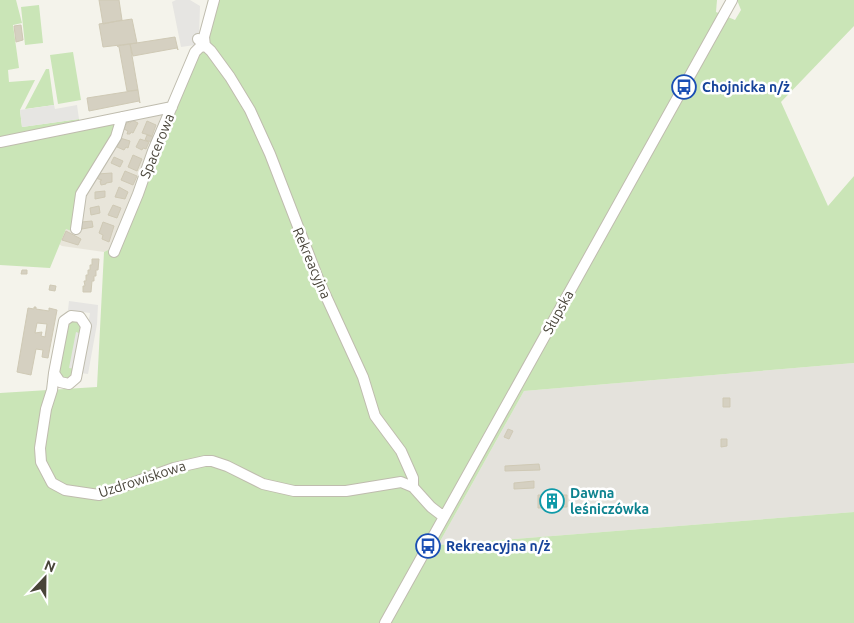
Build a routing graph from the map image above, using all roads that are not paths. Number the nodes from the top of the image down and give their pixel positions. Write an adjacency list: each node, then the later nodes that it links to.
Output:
1 (214, 0): 3 (street)
2 (730, 1): 13 (street, Słupska)
3 (202, 42): 4 (street, Spacerowa); 12 (street, Rekreacyjna)
4 (172, 107): 5 (street); 8 (street, Spacerowa)
5 (122, 117): 6 (street); 7 (street)
6 (0, 142)
7 (76, 229)
8 (114, 252)
9 (54, 374): 10 (street); 10 (street, Uzdrowiskowa); 11 (street, Uzdrowiskowa)
10 (69, 384): 11 (street)
11 (52, 390): 12 (street, Uzdrowiskowa)
12 (413, 487): 13 (street, Rekreacyjna)
13 (444, 517): 14 (street, Słupska)
14 (385, 623)

